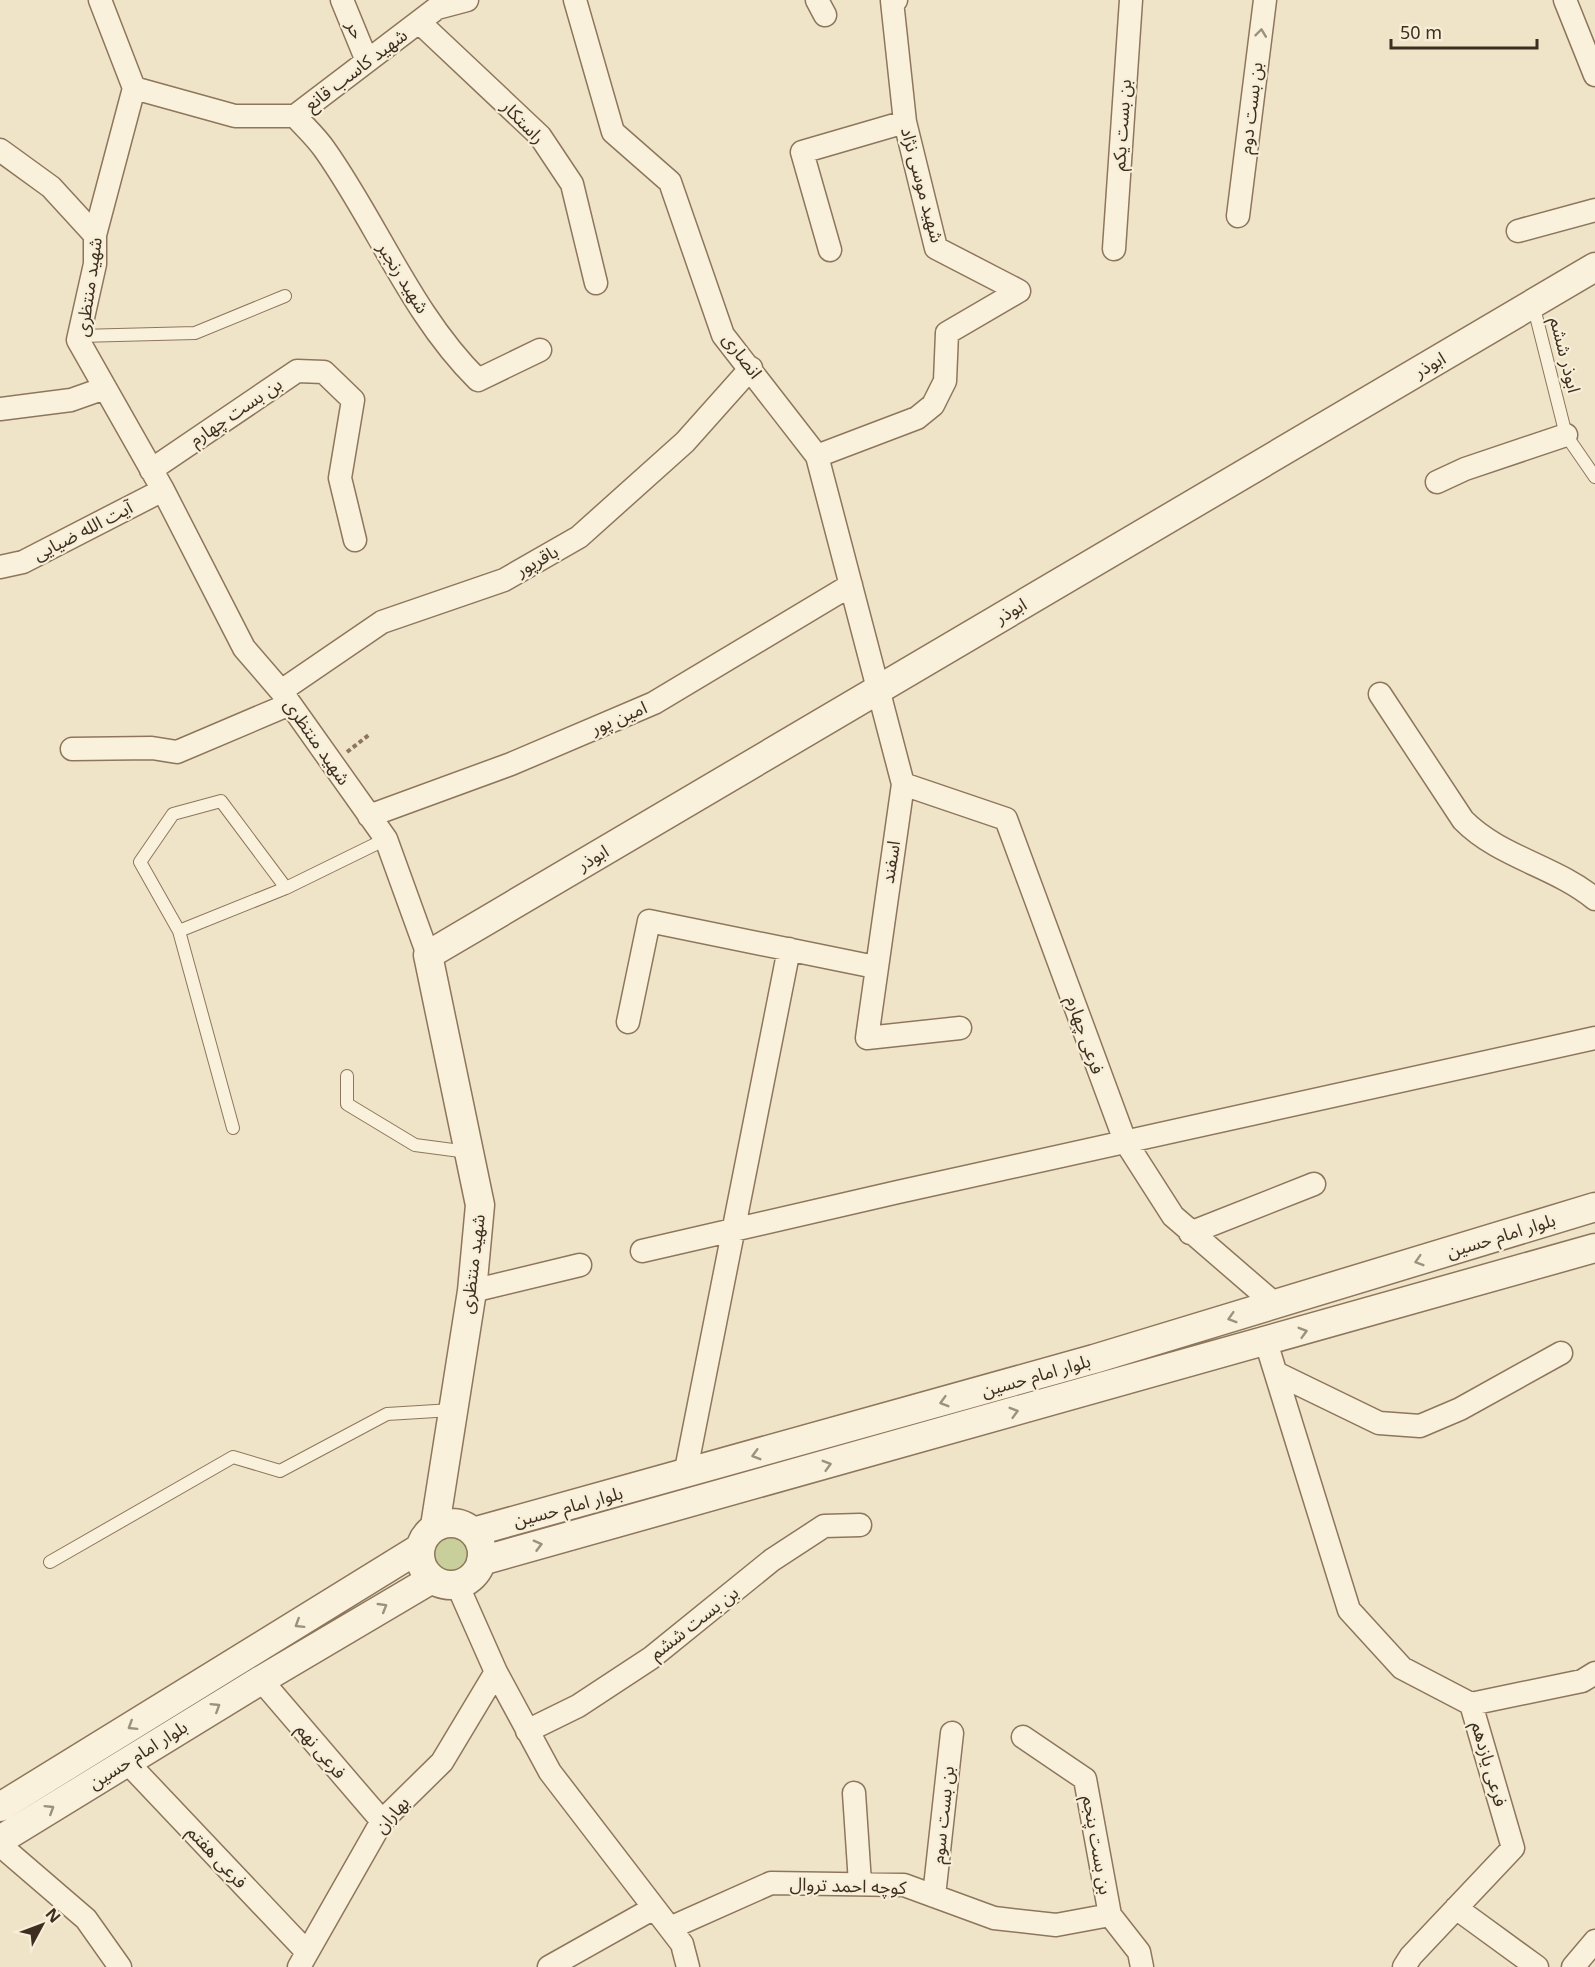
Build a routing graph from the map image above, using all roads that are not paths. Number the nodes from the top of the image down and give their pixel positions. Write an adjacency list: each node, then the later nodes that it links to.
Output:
1 (100, 0): 12 (street)
2 (342, 0): 10 (street, حر)
3 (466, 0): 9 (street, شهید کاسب قانع)
4 (575, 0): 28 (street, انصاری)
5 (896, 0): 14 (street, شهید موسی نژاد)
6 (1131, 0): 20 (street, بن بست یکم)
7 (1265, 0): 17 (street, بن بست دوم, one-way to 7)
8 (1565, 0): 11 (street)
9 (419, 22): 10 (street, شهید کاسب قانع); 23 (street, راستکار)
10 (368, 61): 13 (street, شهید کاسب قانع)
11 (1595, 75)
12 (134, 87): 13 (street, شهید کاسب قانع); 19 (street, شهید منتظری)
13 (295, 116): 27 (street, شهید رنجبر)
14 (905, 122): 21 (street); 32 (street, شهید موسی نژاد)
15 (0, 150): 19 (street)
16 (1595, 210): 18 (street)
17 (1238, 216)
18 (1518, 231)
19 (95, 235): 26 (street, شهید منتظری)
20 (1114, 249)
21 (830, 250)
22 (1595, 267): 25 (street, ابوذر)
23 (596, 283)
24 (285, 296): 26 (lane)
25 (1533, 304): 31 (lane, ابوذر ششم); 40 (street, ابوذر)
26 (79, 336): 29 (street, شهید منتظری)
27 (540, 350)
28 (751, 369): 32 (street, انصاری); 42 (street, باقرپور)
29 (105, 388): 30 (street); 33 (street, شهید منتظری)
30 (0, 409)
31 (1566, 435): 34 (lane, ابوذر ششم); 35 (street)
32 (817, 456): 39 (street, انصاری)
33 (151, 470): 36 (street, شهید منتظری); 37 (street, بن بست چهارم)
34 (1595, 477)
35 (1437, 482)
36 (163, 490): 38 (street, آیت الله ضیایی); 42 (street, شهید منتظری)
37 (355, 540)
38 (0, 567)
39 (851, 585): 40 (street, انصاری); 45 (street, امین پور)
40 (879, 689): 44 (street, اسفند); 51 (street, ابوذر)
41 (1380, 694): 48 (street)
42 (285, 698): 43 (street); 45 (street, شهید منتظری)
43 (72, 749)
44 (903, 784): 52 (street, اسفند); 58 (street, فرعی چهارم)
45 (369, 816): 46 (street, شهید منتظری)
46 (386, 839): 47 (lane); 51 (street, شهید منتظری)
47 (286, 888): 49 (lane); 49 (lane)
48 (1595, 898)
49 (179, 931): 57 (lane)
50 (789, 949): 52 (street); 53 (street); 62 (street)
51 (428, 955): 59 (street, شهید منتظری)
52 (875, 967): 54 (street, اسفند)
53 (628, 1022)
54 (960, 1028)
55 (1595, 1038): 58 (street)
56 (347, 1076): 59 (lane)
57 (233, 1128)
58 (1125, 1141): 62 (street); 63 (street, فرعی چهارم)
59 (470, 1152): 67 (street, شهید منتظری)
60 (1314, 1184): 63 (street)
61 (1595, 1207): 68 (street, بلوار امام حسین, one-way to 68)
62 (733, 1231): 65 (street); 73 (street)
63 (1190, 1233): 68 (street, فرعی چهارم)
64 (1595, 1248): 69 (street, بلوار امام حسین, one-way to 64)
65 (642, 1251)
66 (580, 1265): 67 (street)
67 (472, 1290): 72 (street, شهید منتظری)
68 (1276, 1305): 73 (street, بلوار امام حسین, one-way to 73)
69 (1266, 1342): 71 (street, فرعی یازدهم); 77 (street, بلوار امام حسین, one-way to 69)
70 (1561, 1353): 71 (street)
71 (1276, 1373): 83 (street, فرعی یازدهم)
72 (452, 1410): 76 (street, شهید منتظری); 78 (lane)
73 (685, 1475): 75 (street, بلوار امام حسین)
74 (860, 1525): 84 (street, بن بست ششم)
75 (473, 1532): 76 (street); 77 (street)
76 (428, 1537): 79 (street); 89 (street, بلوار امام حسین, one-way to 89)
77 (481, 1561): 79 (street)
78 (50, 1562)
79 (445, 1581): 80 (street); 82 (street, بلوار امام حسین, one-way to 79)
80 (496, 1672): 84 (street); 90 (street, بهاران)
81 (1595, 1673): 83 (street)
82 (261, 1680): 87 (street, بلوار امام حسین, one-way to 82); 90 (street, فرعی نهم)
83 (1471, 1704): 96 (street, فرعی یازدهم)
84 (527, 1731): 95 (street)
85 (952, 1733): 94 (street, بن بست سوم)
86 (1023, 1737): 97 (street, بن بست پنجم)
87 (127, 1762): 91 (street, بلوار امام حسین, one-way to 87); 100 (street, فرعی هفتم)
88 (854, 1793): 93 (street)
89 (0, 1807)
90 (382, 1821): 100 (street, بهاران)
91 (0, 1840)
92 (0, 1845): 101 (street)
93 (860, 1883): 94 (street, کوچه احمد تروال); 98 (street, کوچه احمد تروال)
94 (934, 1896): 97 (street, کوچه احمد تروال)
95 (654, 1908): 98 (street); 102 (street)
96 (1456, 1908): 105 (street, فرعی یازدهم); 106 (street)
97 (1110, 1915): 104 (street)
98 (670, 1928): 103 (street)
99 (1595, 1941): 107 (street)
100 (303, 1959)
101 (120, 1967)
102 (549, 1967)
103 (688, 1967)
104 (1142, 1967)
105 (1404, 1967)
106 (1537, 1967)
107 (1573, 1967)

